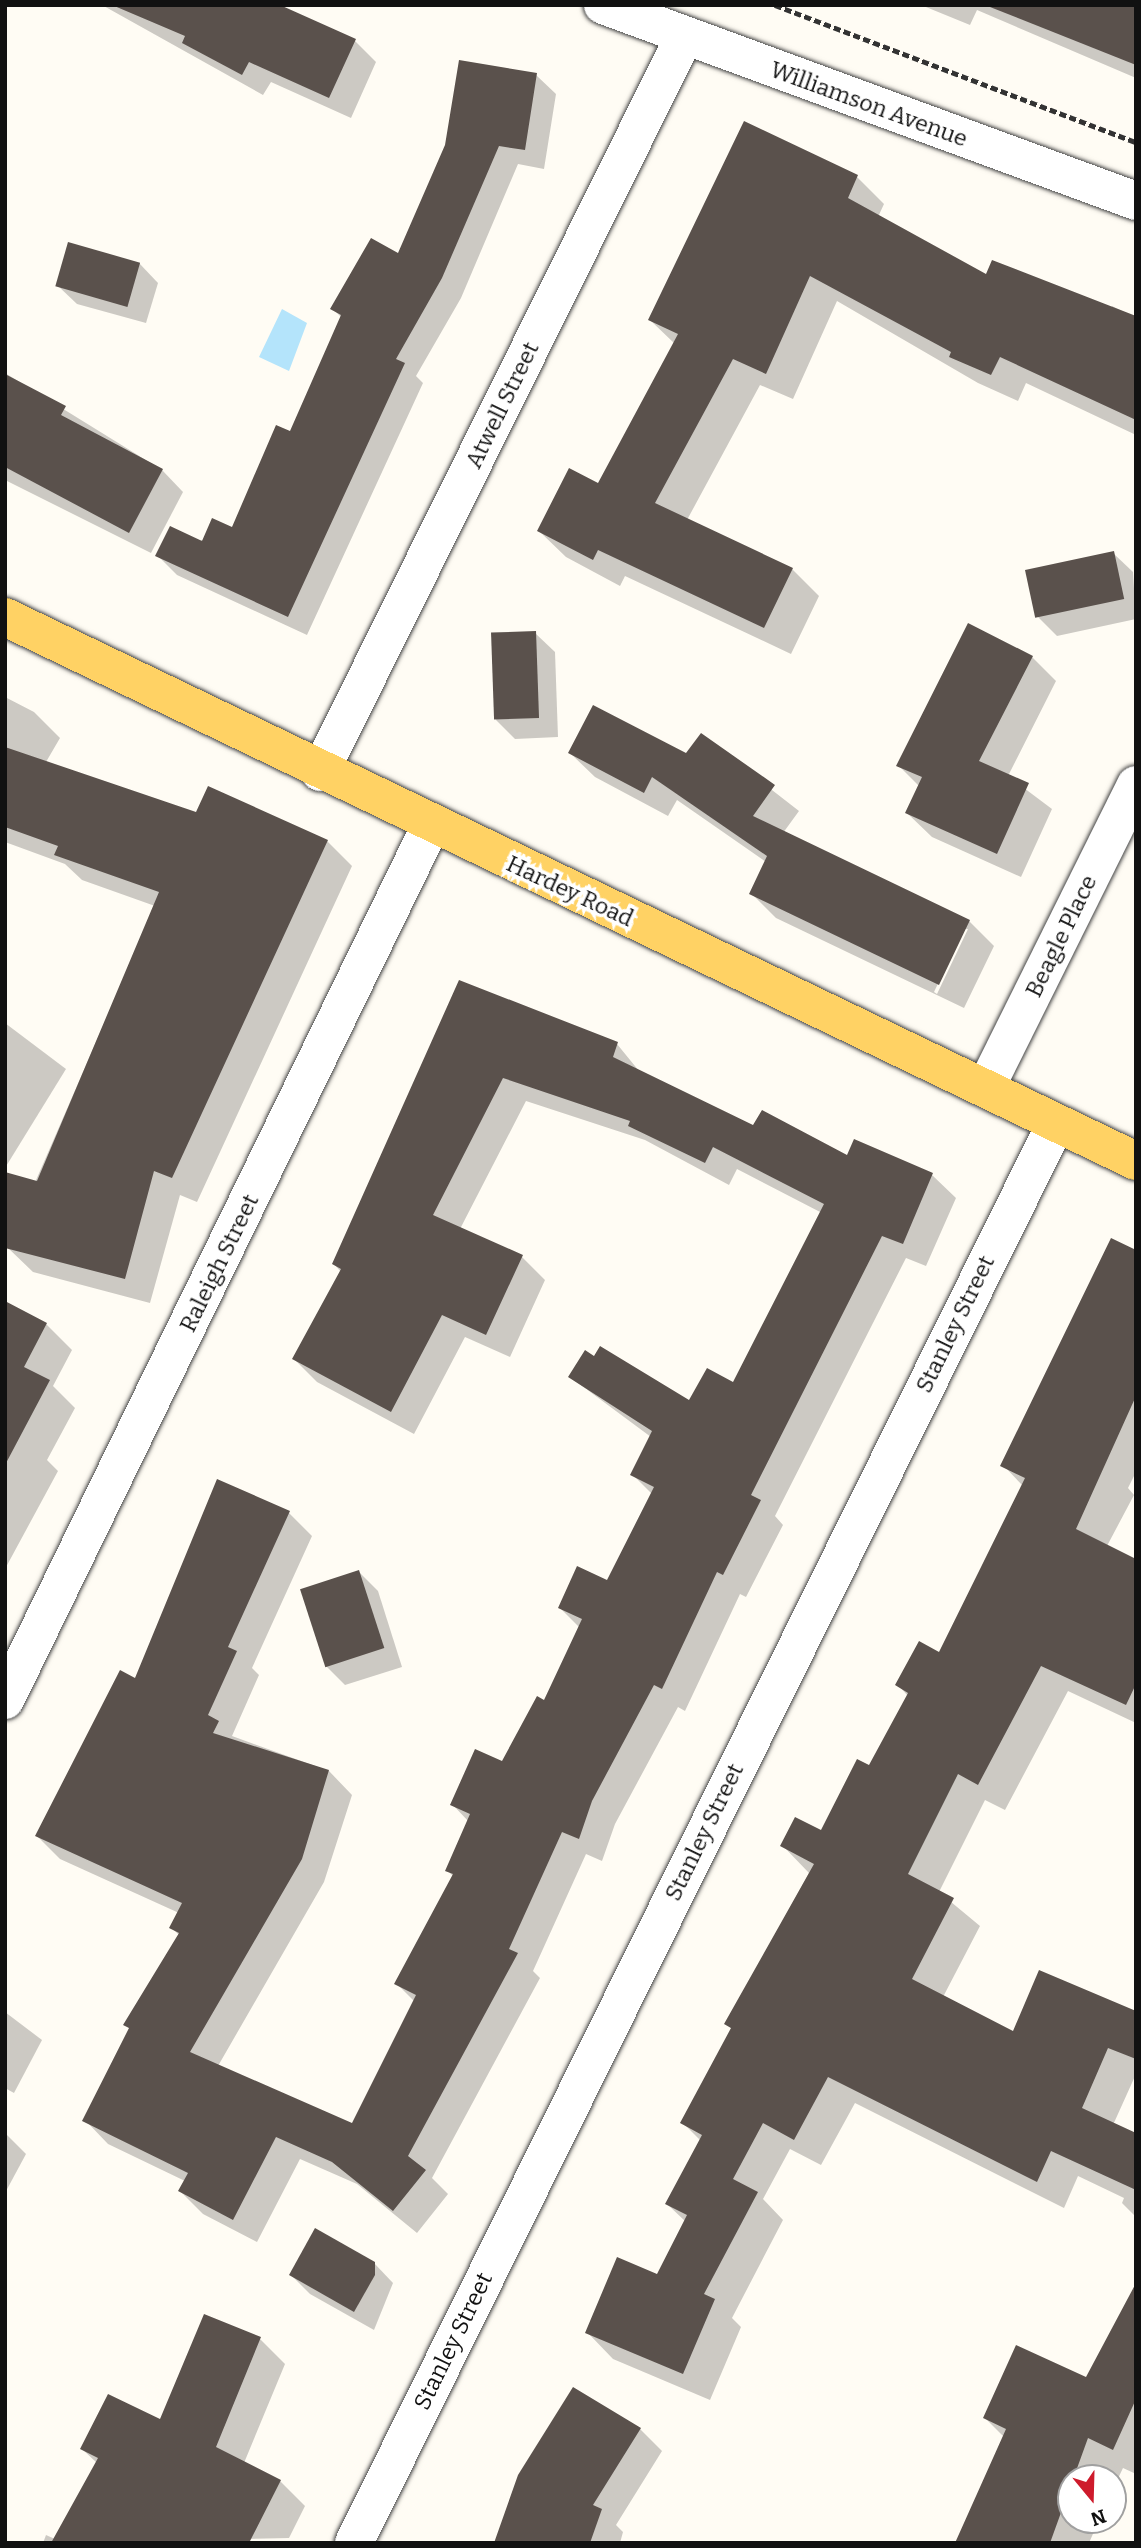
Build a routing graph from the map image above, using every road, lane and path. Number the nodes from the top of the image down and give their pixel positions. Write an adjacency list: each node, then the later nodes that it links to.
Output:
1 (603, 5): 3 (street, Williamson Avenue)
2 (775, 5): 4 (path)
3 (684, 37): 5 (street, Williamson Avenue); 7 (street, Atwell Street)
4 (1136, 142)
5 (1136, 201)
6 (5, 617): 7 (main road, Hardey Road)
7 (320, 772): 9 (main road, Hardey Road)
8 (1136, 785): 10 (street, Beagle Place)
9 (431, 825): 10 (main road, Hardey Road); 13 (street, Raleigh Street)
10 (986, 1087): 11 (main road, Hardey Road)
11 (1056, 1123): 12 (main road, Hardey Road); 14 (street, Stanley Street)
12 (1136, 1161)
13 (5, 1700)
14 (354, 2543)

